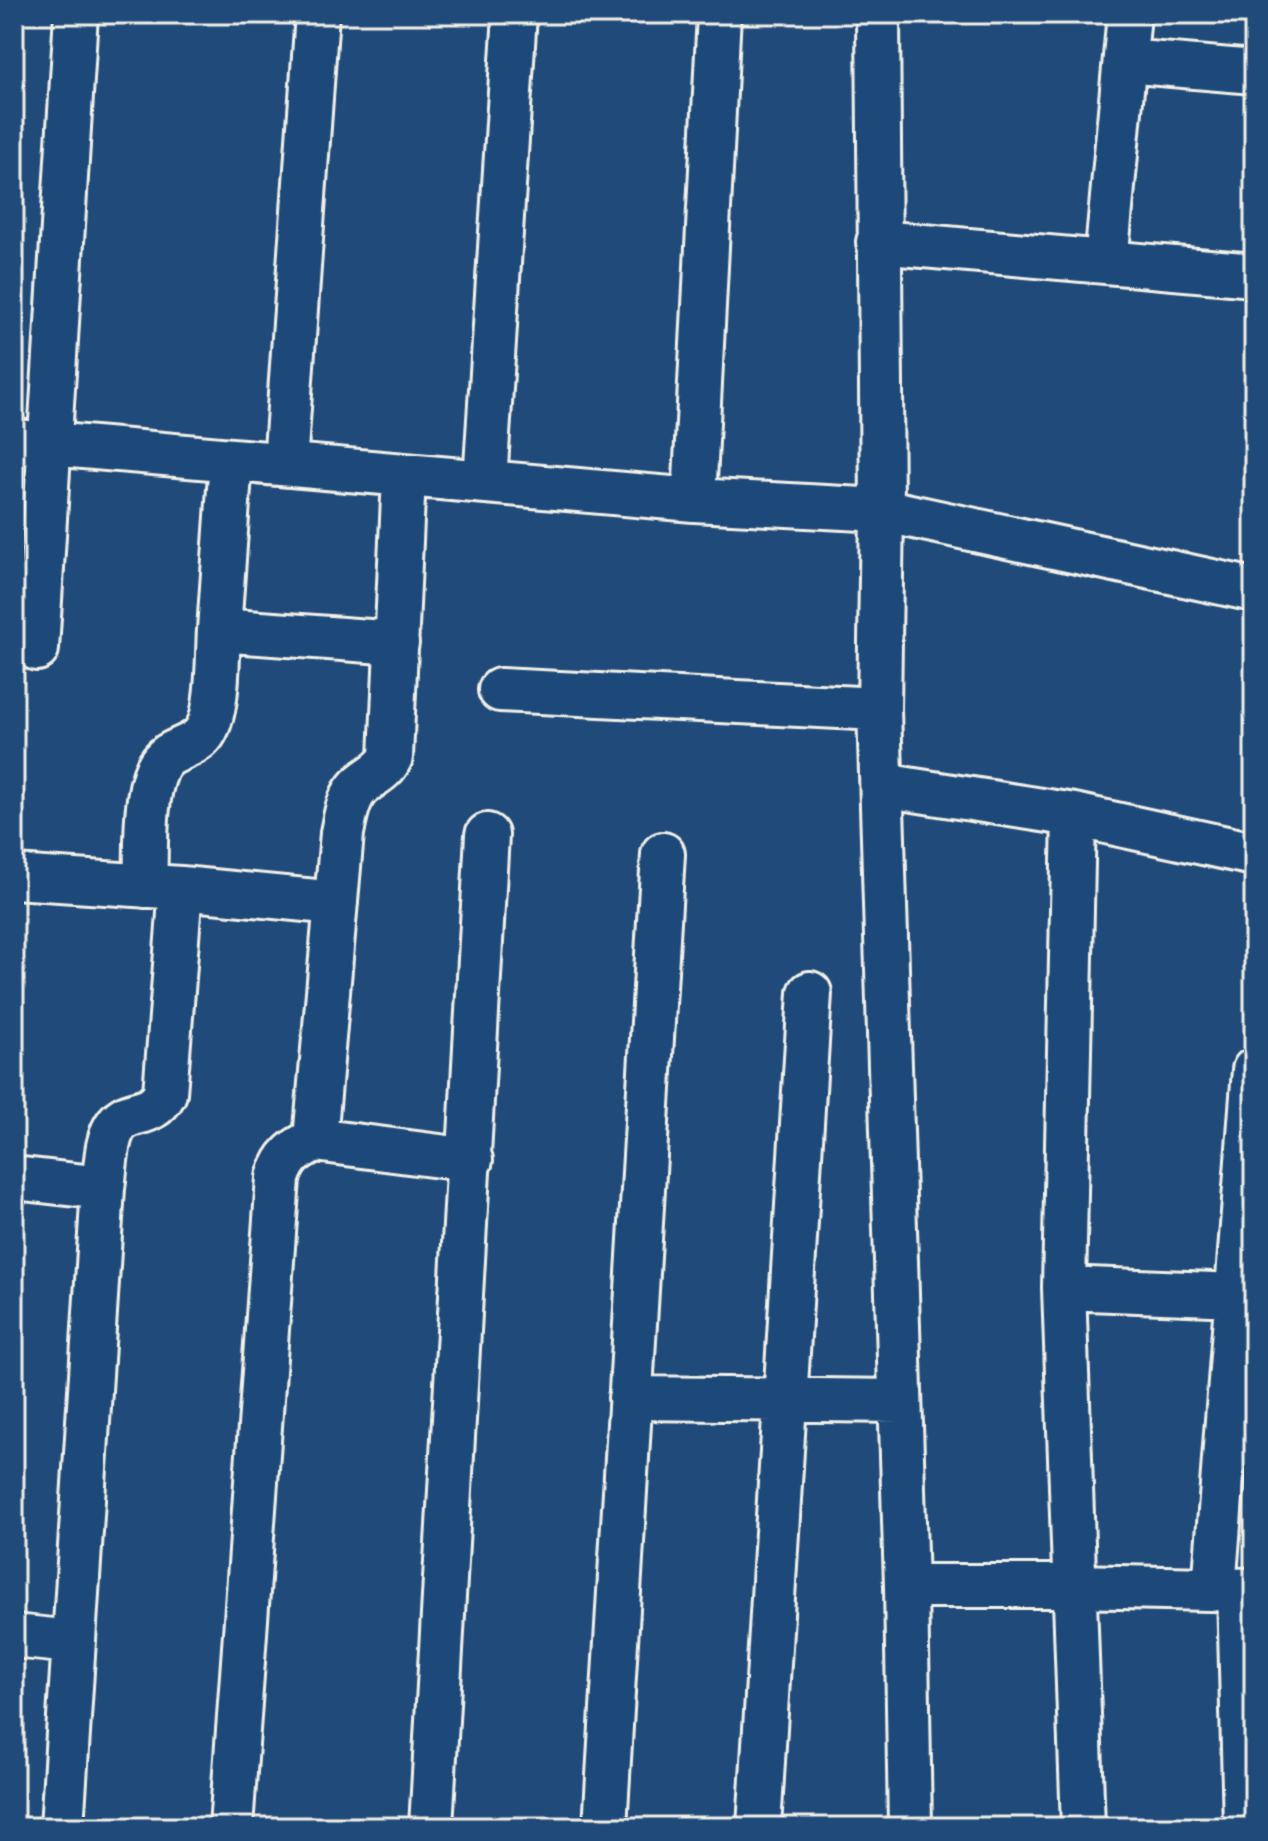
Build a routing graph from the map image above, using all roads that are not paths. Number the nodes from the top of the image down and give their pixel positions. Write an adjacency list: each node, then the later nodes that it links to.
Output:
1 (76, 14): 12 (street)
2 (317, 14): 14 (street)
3 (515, 14): 16 (street)
4 (719, 14): 17 (street)
5 (878, 14): 9 (street)
6 (1129, 14): 7 (street)
7 (1125, 61): 8 (street); 10 (street)
8 (1254, 72)
9 (878, 242): 10 (street); 18 (street)
10 (1106, 262): 11 (street)
11 (1254, 275)
12 (32, 443): 13 (street); 22 (street)
13 (231, 460): 14 (street); 20 (street)
14 (285, 464): 15 (street)
15 (404, 476): 16 (street); 21 (street)
16 (485, 482): 17 (street)
17 (694, 500): 18 (street)
18 (882, 510): 19 (street); 24 (street)
19 (1254, 590)
20 (219, 630): 21 (street); 31 (street)
21 (397, 643): 32 (street)
22 (37, 649)
23 (500, 690): 24 (street)
24 (879, 709): 25 (street)
25 (882, 785): 26 (street); 43 (street)
26 (1074, 815): 29 (street); 39 (street)
27 (487, 835): 36 (street)
28 (663, 854): 41 (street)
29 (1254, 854)
30 (14, 877): 31 (street)
31 (163, 887): 32 (street); 38 (street)
32 (336, 903): 35 (street)
33 (810, 993): 42 (street)
34 (1254, 1070): 40 (street)
35 (315, 1140): 36 (street); 50 (street)
36 (471, 1160): 51 (street)
37 (14, 1178): 38 (street)
38 (103, 1188): 48 (street)
39 (1064, 1288): 40 (street); 45 (street)
40 (1237, 1295): 46 (street)
41 (630, 1398): 42 (street); 52 (street)
42 (786, 1400): 43 (street); 53 (street)
43 (900, 1401): 44 (street)
44 (906, 1586): 45 (street); 54 (street)
45 (1075, 1586): 46 (street); 55 (street)
46 (1236, 1590): 56 (street)
47 (14, 1636): 48 (street)
48 (72, 1642): 49 (street)
49 (62, 1827)
50 (231, 1827)
51 (431, 1827)
52 (605, 1827)
53 (759, 1827)
54 (910, 1827)
55 (1083, 1827)
56 (1245, 1827)

